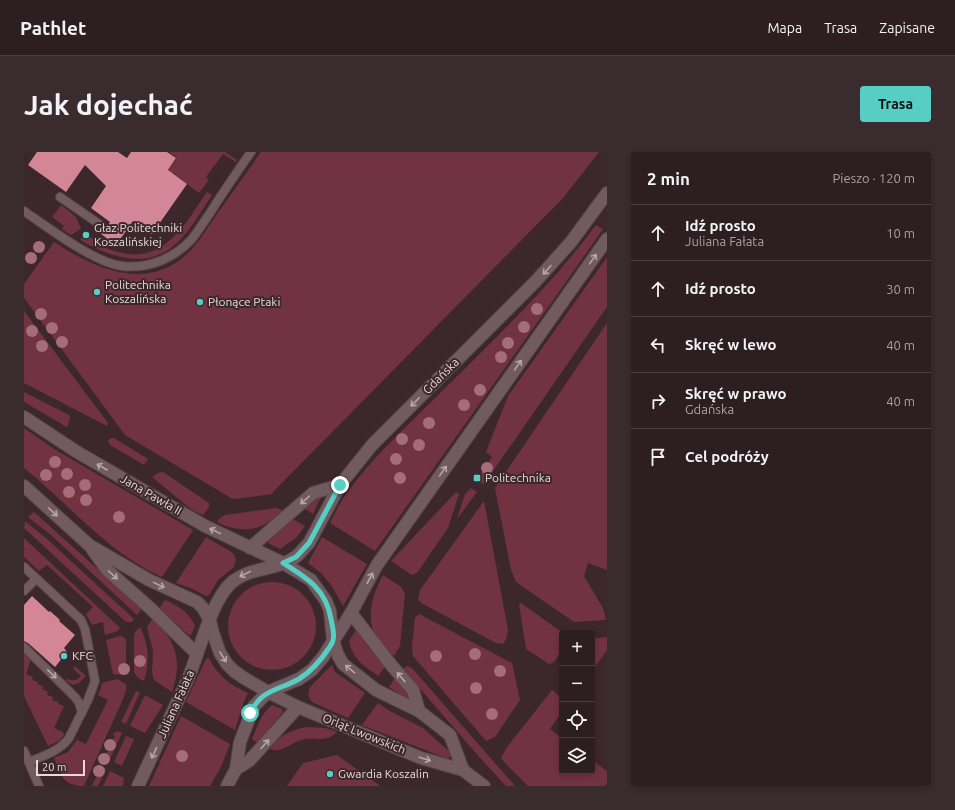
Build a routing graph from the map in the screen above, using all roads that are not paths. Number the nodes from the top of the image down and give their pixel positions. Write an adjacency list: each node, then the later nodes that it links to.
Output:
1 (251, 152): 4 (lane)
2 (607, 193): 8 (main road, Gdańska, one-way to 8)
3 (60, 197): 5 (lane)
4 (24, 211)
5 (102, 226)
6 (607, 239): 16 (main road, one-way to 6)
7 (24, 417): 11 (main road, Jana Pawła II, one-way to 7)
8 (340, 485): 11 (main road, one-way to 11); 12 (main road, Gdańska)
9 (24, 486): 10 (main road, one-way to 10)
10 (89, 545): 17 (main road, one-way to 17); 20 (main road, one-way to 20)
11 (250, 548): 12 (main road, Jana Pawła II)
12 (283, 563): 17 (main road, one-way to 17); 18 (main road)
13 (24, 567): 14 (lane)
14 (36, 579): 15 (lane); 24 (lane)
15 (24, 591)
16 (351, 613): 18 (main road); 23 (main road, one-way to 16)
17 (210, 621): 20 (main road, Juliana Fałata); 21 (main road, one-way to 21)
18 (333, 641): 21 (main road); 23 (main road, one-way to 18)
19 (24, 647): 24 (lane, one-way to 24)
20 (197, 654): 30 (main road, Juliana Fałata, one-way to 30)
21 (268, 692): 22 (main road, Orląt Lwowskich); 27 (main road)
22 (298, 707): 27 (main road, one-way to 22); 28 (main road, Orląt Lwowskich, one-way to 28)
23 (419, 711): 28 (main road)
24 (82, 712): 26 (lane)
25 (24, 751): 26 (lane)
26 (29, 762): 29 (lane)
27 (236, 769): 31 (main road)
28 (463, 770): 32 (main road, Orląt Lwowskich)
29 (39, 786)
30 (138, 786)
31 (227, 786)
32 (484, 786)

